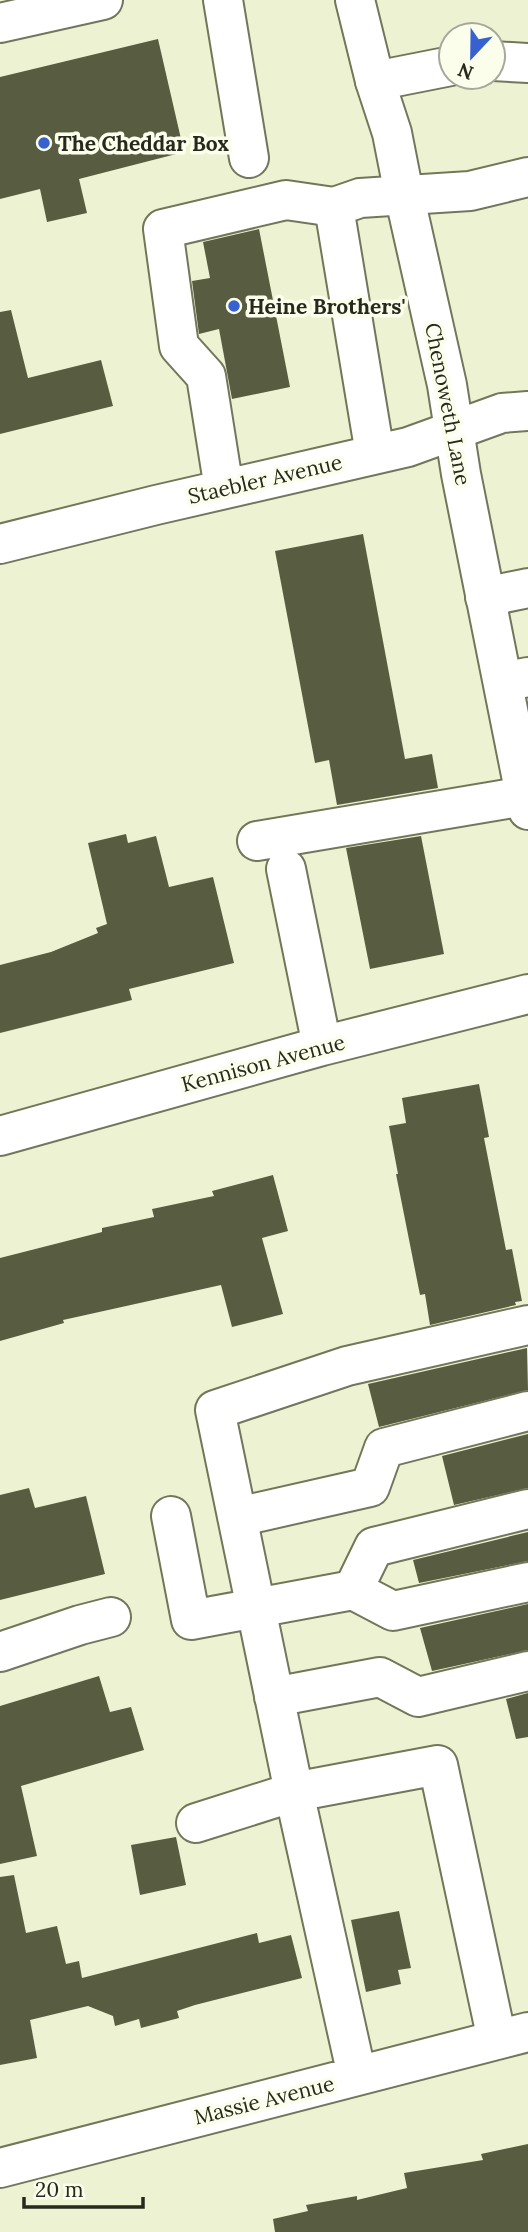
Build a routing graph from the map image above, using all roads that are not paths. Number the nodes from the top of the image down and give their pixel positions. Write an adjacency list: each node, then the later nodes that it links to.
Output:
1 (103, 0): 4 (street)
2 (223, 0): 9 (street)
3 (355, 0): 8 (street, Chenoweth Lane)
4 (0, 23)
5 (507, 62): 6 (street)
6 (528, 63)
7 (437, 69): 8 (street)
8 (375, 81): 11 (street, Chenoweth Lane)
9 (249, 158)
10 (528, 177): 11 (street)
11 (404, 194): 12 (street); 14 (street, Chenoweth Lane)
12 (334, 207): 15 (street); 16 (street)
13 (528, 411): 14 (street, Staebler Avenue)
14 (454, 429): 15 (street, Staebler Avenue); 19 (street, Chenoweth Lane)
15 (375, 454): 16 (street, Staebler Avenue)
16 (224, 489): 17 (street, Staebler Avenue)
17 (0, 544)
18 (528, 588): 19 (street)
19 (485, 597): 20 (street, Chenoweth Lane)
20 (515, 680): 21 (street, Chenoweth Lane)
21 (526, 803): 22 (street)
22 (257, 841)
23 (286, 869): 25 (street)
24 (528, 994): 25 (street, Kennison Avenue)
25 (322, 1046): 26 (street, Kennison Avenue)
26 (0, 1136)
27 (528, 1325): 31 (street)
28 (528, 1411): 31 (street)
29 (528, 1509): 33 (street)
30 (171, 1516): 34 (street)
31 (237, 1517): 34 (street)
32 (528, 1582): 33 (street)
33 (353, 1590): 34 (street)
34 (256, 1607): 38 (street)
35 (111, 1617): 36 (street)
36 (0, 1652)
37 (528, 1671): 38 (street)
38 (274, 1697): 39 (street)
39 (293, 1792): 40 (street); 41 (street); 42 (street)
40 (196, 1823)
41 (512, 2036): 42 (street, Massie Avenue)
42 (357, 2076): 43 (street, Massie Avenue)
43 (0, 2168)

